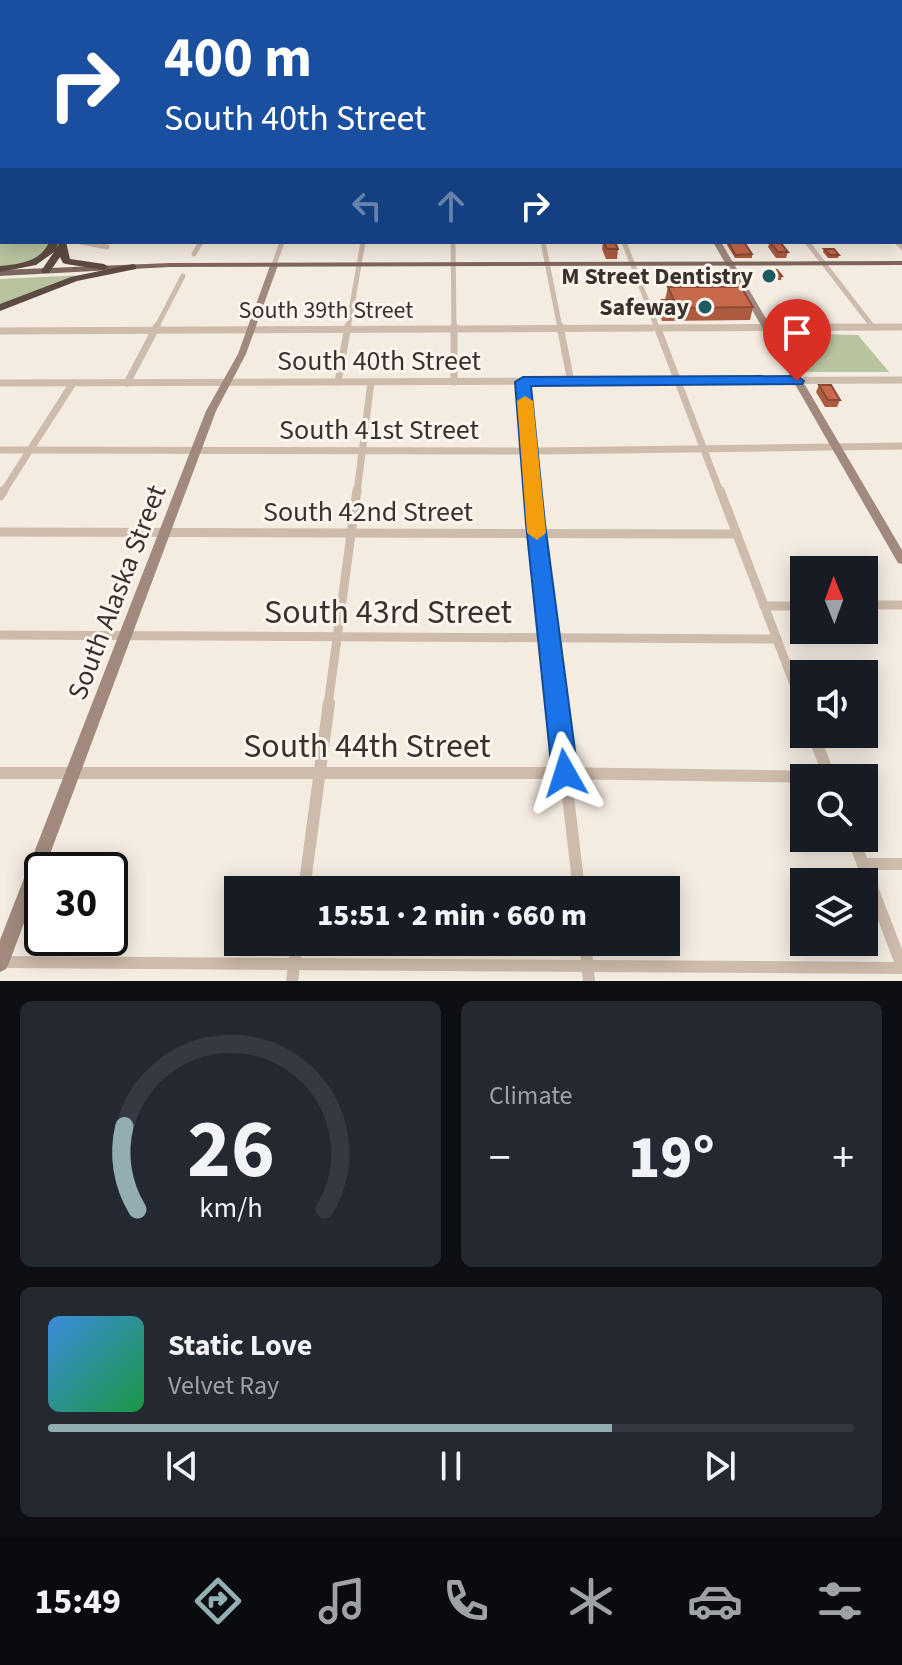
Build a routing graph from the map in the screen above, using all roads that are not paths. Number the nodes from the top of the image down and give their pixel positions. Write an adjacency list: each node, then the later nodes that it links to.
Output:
1 (59, 244): 22 (highway)
2 (60, 244): 21 (highway)
3 (60, 244): 23 (highway)
4 (200, 244): 12 (street)
5 (281, 244): 18 (street, South Alaska Street)
6 (363, 244): 19 (street)
7 (453, 244): 20 (street)
8 (543, 244): 15 (street)
9 (625, 244): 16 (street)
10 (718, 244): 17 (street)
11 (809, 244): 13 (street)
12 (194, 254)
13 (824, 263): 14 (main road); 17 (main road); 28 (street)
14 (902, 263)
15 (547, 264): 16 (main road); 20 (main road); 33 (street)
16 (632, 264): 17 (main road); 26 (street)
17 (730, 264): 27 (street)
18 (274, 265): 19 (main road); 21 (main road); 30 (street, South Alaska Street)
19 (359, 265): 20 (main road); 31 (street)
20 (453, 265): 32 (street)
21 (133, 267): 23 (main road); 25 (highway)
22 (0, 271): 23 (main road)
23 (46, 271)
24 (183, 276): 34 (street)
25 (0, 308)
26 (657, 327): 27 (street, South 39th Street); 33 (street, South 39th Street); 37 (street)
27 (767, 327): 28 (street, South 39th Street); 38 (street)
28 (873, 327): 29 (street, South 39th Street)
29 (902, 327)
30 (252, 328): 31 (street, South 39th Street); 34 (street, South 39th Street); 47 (street, South Alaska Street)
31 (347, 328): 32 (street, South 39th Street); 39 (street)
32 (453, 328): 33 (street, South 39th Street); 41 (street)
33 (561, 328): 43 (street)
34 (156, 329): 35 (street, South 39th Street); 46 (street)
35 (0, 331)
36 (902, 380): 38 (street, South 40th Street)
37 (677, 381): 38 (street, South 40th Street); 43 (street, South 40th Street); 52 (street)
38 (797, 381): 49 (street)
39 (338, 382): 40 (street, South 40th Street); 47 (street, South 40th Street)
40 (371, 382): 41 (street, South 40th Street); 54 (street)
41 (454, 382): 42 (street, South 40th Street)
42 (523, 382): 43 (street, South 40th Street); 55 (street)
43 (571, 382)
44 (0, 383): 45 (street, South 40th Street)
45 (73, 383): 46 (street, South 40th Street); 51 (street)
46 (127, 383): 47 (street, South 40th Street)
47 (225, 383): 53 (street, South Alaska Street)
48 (902, 446): 49 (street, South 41st Street)
49 (836, 447): 52 (street, South 41st Street); 62 (street)
50 (0, 450): 51 (street, South 41st Street)
51 (30, 450): 53 (street, South 41st Street); 56 (street)
52 (704, 450): 55 (street, South 41st Street); 61 (street)
53 (197, 451): 54 (street, South 41st Street); 58 (street, South Alaska Street)
54 (363, 451): 55 (street, South 41st Street); 59 (street)
55 (529, 451): 60 (street)
56 (0, 496)
57 (0, 532): 58 (street, South 42nd Street)
58 (165, 532): 59 (street, South 42nd Street); 68 (street, South Alaska Street)
59 (353, 532): 60 (street, South 42nd Street); 69 (street)
60 (537, 533): 61 (street, South 42nd Street); 70 (street)
61 (737, 534): 65 (street)
62 (902, 560)
63 (878, 605): 64 (street)
64 (902, 605)
65 (764, 606): 66 (street); 71 (street)
66 (790, 606)
67 (0, 635): 68 (street, South 43rd Street)
68 (125, 636): 69 (street, South 43rd Street); 74 (street, South Alaska Street)
69 (339, 637): 70 (street, South 43rd Street); 75 (street)
70 (550, 637): 71 (street, South 43rd Street); 76 (street)
71 (777, 639): 72 (street)
72 (790, 673)
73 (0, 773): 74 (street, South 44th Street)
74 (72, 773): 75 (street, South 44th Street); 85 (street, South Alaska Street)
75 (320, 773): 76 (street, South 44th Street); 81 (street)
76 (565, 773): 77 (street, South 44th Street); 82 (street)
77 (790, 777)
78 (858, 852): 79 (street)
79 (863, 864): 80 (street); 88 (street)
80 (902, 864)
81 (306, 876)
82 (577, 876)
83 (295, 956): 86 (street)
84 (586, 956): 87 (street)
85 (0, 962): 86 (street)
86 (294, 964): 87 (street); 89 (street)
87 (587, 964): 88 (street); 90 (street)
88 (902, 967)
89 (292, 981)
90 (589, 981)

